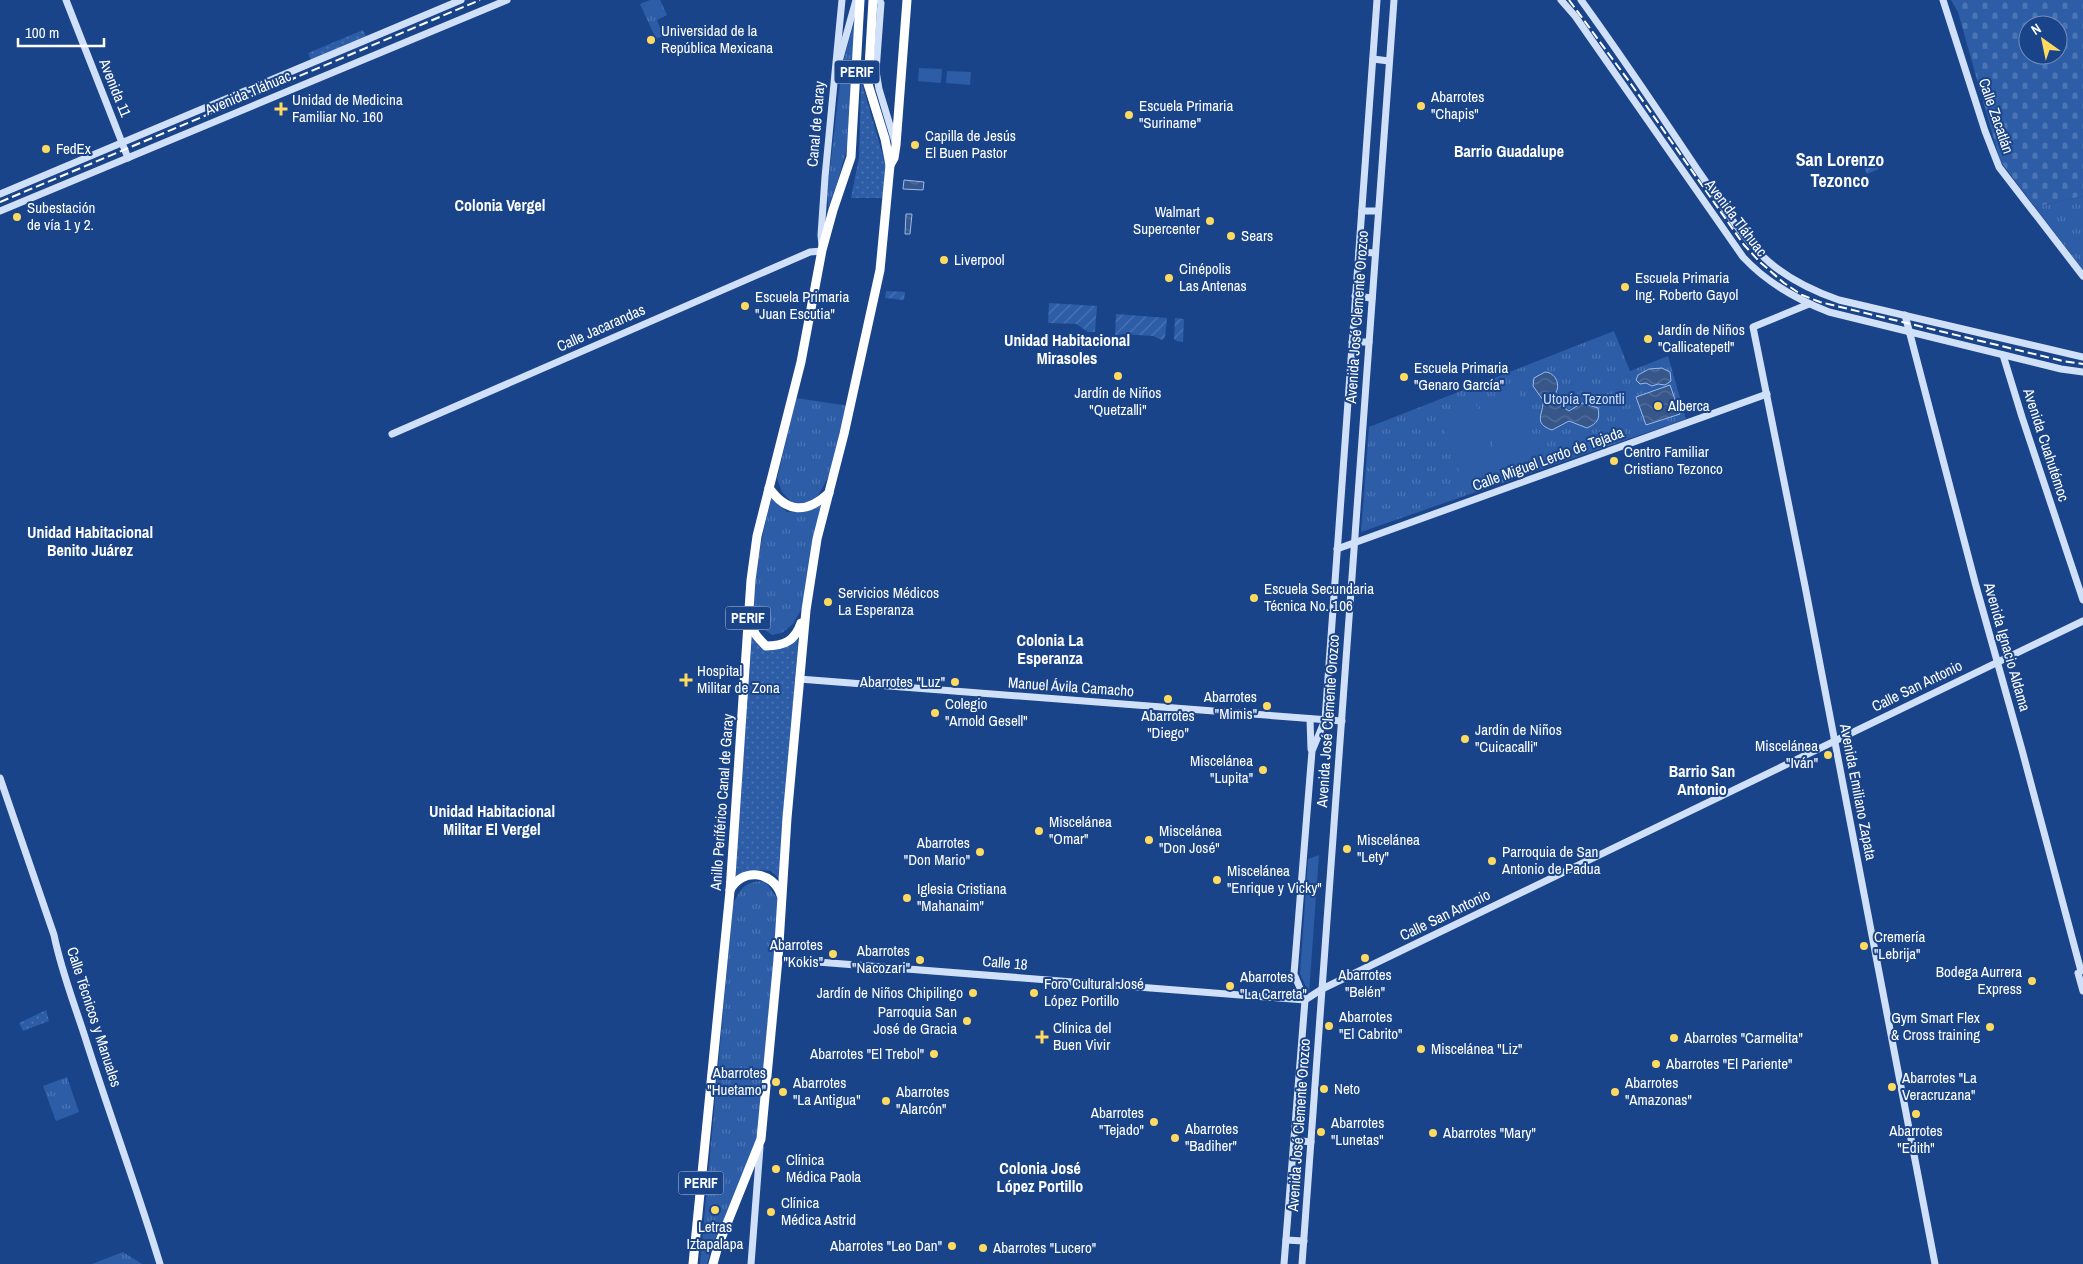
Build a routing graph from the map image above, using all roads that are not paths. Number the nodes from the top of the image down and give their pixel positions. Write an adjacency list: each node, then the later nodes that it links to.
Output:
1 (66, 0): 18 (street, Avenida 11)
2 (461, 0): 18 (street, Avenida Tláhuac)
3 (507, 0): 22 (street, Avenida Tláhuac)
4 (842, 0): 17 (street, Canal de Garay)
5 (856, 0): 17 (street)
6 (860, 0): 28 (highway, Anillo Periférico Canal de Garay / PERIF)
7 (873, 0): 23 (highway, PERIF)
8 (879, 0): 19 (street)
9 (907, 0): 19 (highway)
10 (1377, 0): 15 (street, Avenida José Clemente Orozco)
11 (1394, 0): 16 (street, Avenida José Clemente Orozco)
12 (1561, 0): 21 (street, Avenida Tláhuac)
13 (1581, 0): 20 (street, Avenida Tláhuac)
14 (1944, 0): 31 (street, Calle Zacatlán)
15 (1373, 59): 16 (street); 26 (street, Avenida José Clemente Orozco)
16 (1389, 61): 27 (street, Avenida José Clemente Orozco)
17 (832, 87): 28 (street, Canal de Garay)
18 (123, 144): 22 (street, Avenida 11); 24 (street, Avenida Tláhuac)
19 (896, 145): 23 (highway)
20 (1682, 146): 21 (street); 35 (street, Avenida Tláhuac)
21 (1672, 153): 34 (street, Avenida Tláhuac)
22 (128, 158): 25 (street, Avenida Tláhuac)
23 (890, 166): 45 (highway, PERIF)
24 (0, 194)
25 (0, 211)
26 (1362, 211): 27 (street); 29 (street, Avenida José Clemente Orozco)
27 (1378, 211): 30 (street, Avenida José Clemente Orozco)
28 (822, 250): 43 (street, Calle Jacarandas); 44 (highway, Anillo Periférico Canal de Garay / PERIF)
29 (1359, 252): 30 (street); 32 (street, Avenida José Clemente Orozco)
30 (1375, 253): 33 (street, Avenida José Clemente Orozco)
31 (2083, 276)
32 (1355, 296): 33 (street); 37 (street, Avenida José Clemente Orozco)
33 (1372, 298): 38 (street, Avenida José Clemente Orozco)
34 (1809, 304): 36 (street, Avenida Tláhuac); 42 (street, Avenida Emiliano Zapata)
35 (1905, 315): 36 (street, Avenida Ignacio Aldama); 40 (street, Avenida Tláhuac)
36 (1908, 331): 39 (street, Avenida Tláhuac); 52 (street, Avenida Ignacio Aldama)
37 (1352, 342): 38 (street); 47 (street, Avenida José Clemente Orozco)
38 (1369, 342): 46 (street, Avenida José Clemente Orozco)
39 (2003, 355): 41 (street, Avenida Tláhuac); 48 (street, Avenida Cuahutémoc)
40 (2083, 357)
41 (2083, 372)
42 (1767, 394): 46 (street, Calle Miguel Lerdo de Tejada); 57 (street, Avenida Emiliano Zapata)
43 (392, 434)
44 (769, 488): 45 (highway); 49 (highway, Anillo Periférico Canal de Garay / PERIF)
45 (829, 493): 50 (highway, PERIF)
46 (1354, 542): 47 (street, Calle Miguel Lerdo de Tejada); 56 (street, Avenida José Clemente Orozco)
47 (1337, 549): 55 (street, Avenida José Clemente Orozco)
48 (2083, 600)
49 (749, 610): 50 (highway); 60 (highway, Anillo Periférico Canal de Garay / PERIF)
50 (806, 610): 53 (highway, PERIF)
51 (2083, 621): 52 (street, Calle San Antonio)
52 (1997, 663): 57 (street, Calle San Antonio); 64 (street, Avenida Ignacio Aldama)
53 (799, 680): 54 (street, Manuel Ávila Camacho); 61 (highway, PERIF)
54 (1310, 719): 55 (street, Manuel Ávila Camacho); 58 (street)
55 (1325, 720): 56 (street, Manuel Ávila Camacho); 58 (street, Avenida José Clemente Orozco)
56 (1342, 721): 63 (street, Avenida José Clemente Orozco)
57 (1834, 741): 63 (street, Calle San Antonio); 77 (street, Avenida Emiliano Zapata)
58 (1312, 751): 65 (street, Avenida José Clemente Orozco)
59 (0, 778): 71 (street, Calle Técnicos y Manuales)
60 (730, 891): 61 (highway); 72 (highway, Anillo Periférico Canal de Garay / PERIF)
61 (781, 903): 66 (highway, PERIF)
62 (792, 960): 65 (street, Calle 18)
63 (1322, 989): 65 (street, Calle San Antonio); 68 (street, Avenida José Clemente Orozco)
64 (2083, 991)
65 (1305, 1000): 67 (street, Avenida José Clemente Orozco)
66 (761, 1140): 73 (highway, PERIF); 74 (street, PERIF)
67 (1294, 1140): 68 (street); 69 (street, Avenida José Clemente Orozco)
68 (1311, 1142): 70 (street, Avenida José Clemente Orozco)
69 (1286, 1240): 70 (street); 75 (street, Avenida José Clemente Orozco)
70 (1304, 1241): 76 (street, Avenida José Clemente Orozco)
71 (160, 1264)
72 (693, 1264)
73 (713, 1264)
74 (751, 1264)
75 (1284, 1264)
76 (1302, 1264)
77 (1935, 1264)

